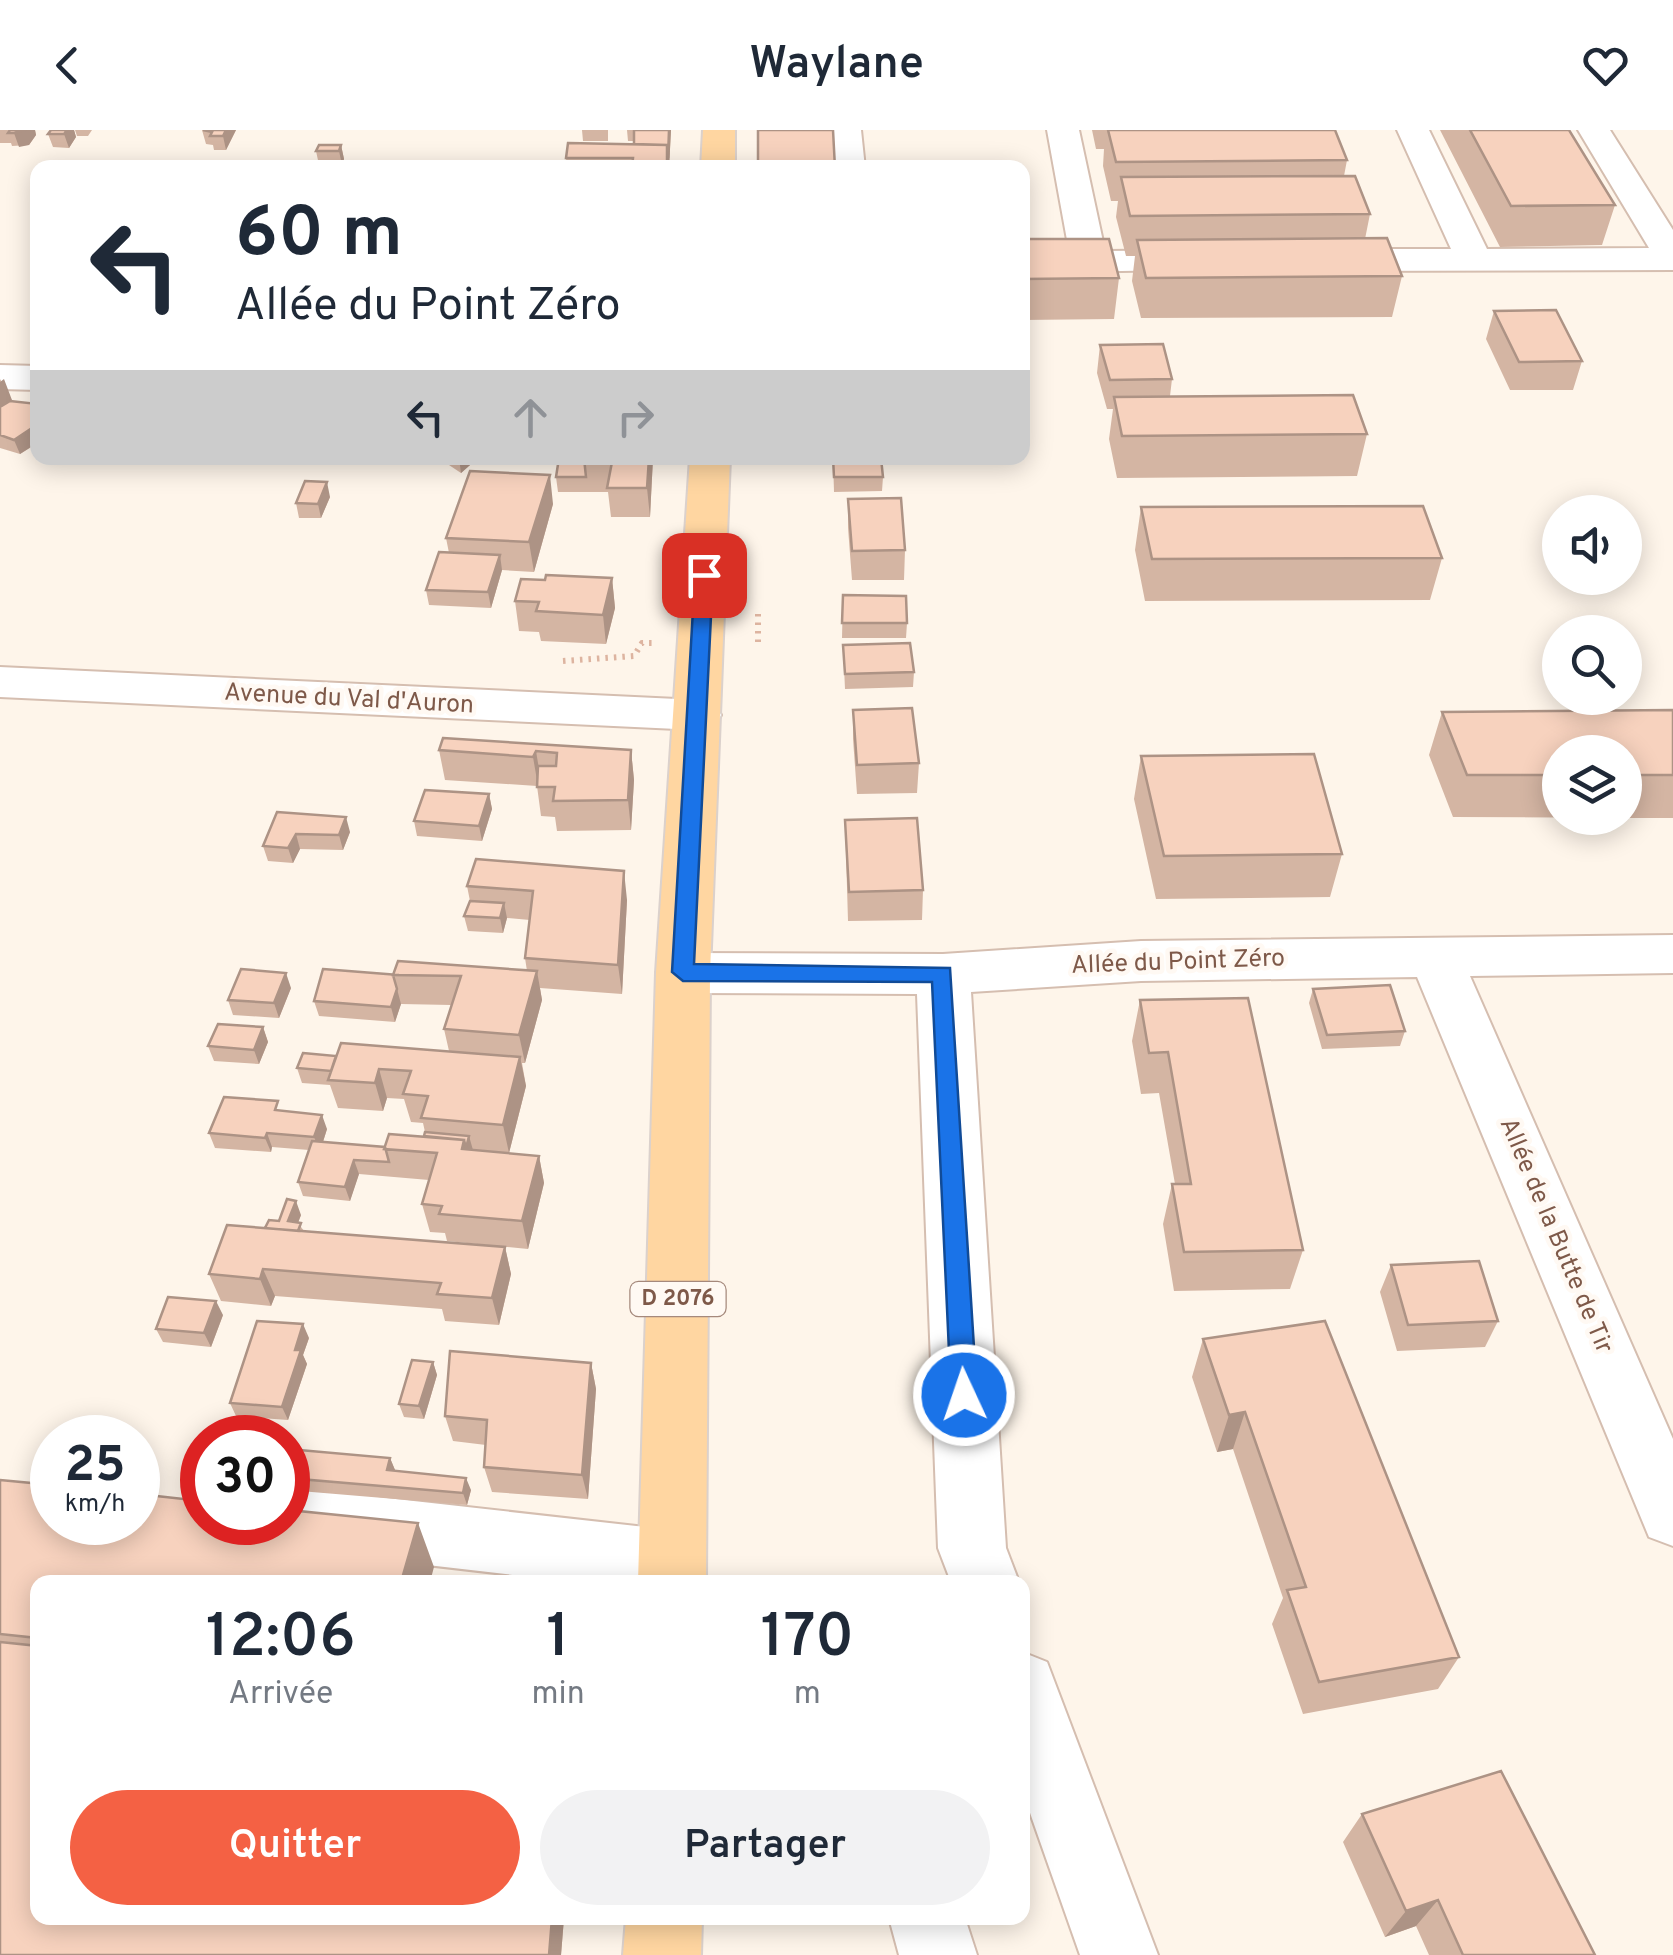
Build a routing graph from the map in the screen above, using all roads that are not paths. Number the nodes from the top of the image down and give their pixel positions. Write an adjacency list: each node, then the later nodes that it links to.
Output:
1 (719, 130): 6 (main road)
2 (845, 130): 7 (street)
3 (1064, 130): 10 (street)
4 (1412, 130): 9 (street)
5 (1594, 130): 9 (street)
6 (718, 160)
7 (847, 160)
8 (1281, 260): 9 (street)
9 (1474, 260)
10 (1089, 261): 11 (street); 12 (street)
11 (1243, 261)
12 (1030, 262)
13 (0, 378): 14 (street)
14 (30, 378)
15 (710, 465): 17 (main road, D 2076)
16 (0, 682): 17 (street, Avenue du Val d'Auron)
17 (698, 715): 20 (main road, D 2076)
18 (1673, 954): 19 (street, Allée du Point Zéro)
19 (1436, 958): 21 (street, Allée du Point Zéro); 22 (street, Allée de la Butte de Tir)
20 (683, 972): 21 (street, Allée du Point Zéro); 24 (main road, D 2076)
21 (942, 974): 25 (street)
22 (1673, 1515)
23 (310, 1521): 24 (street)
24 (672, 1572)
25 (982, 1575)
26 (1030, 1709): 31 (street)
27 (664, 1925): 29 (main road)
28 (929, 1925): 30 (street)
29 (662, 1955)
30 (938, 1955)
31 (1120, 1955)

